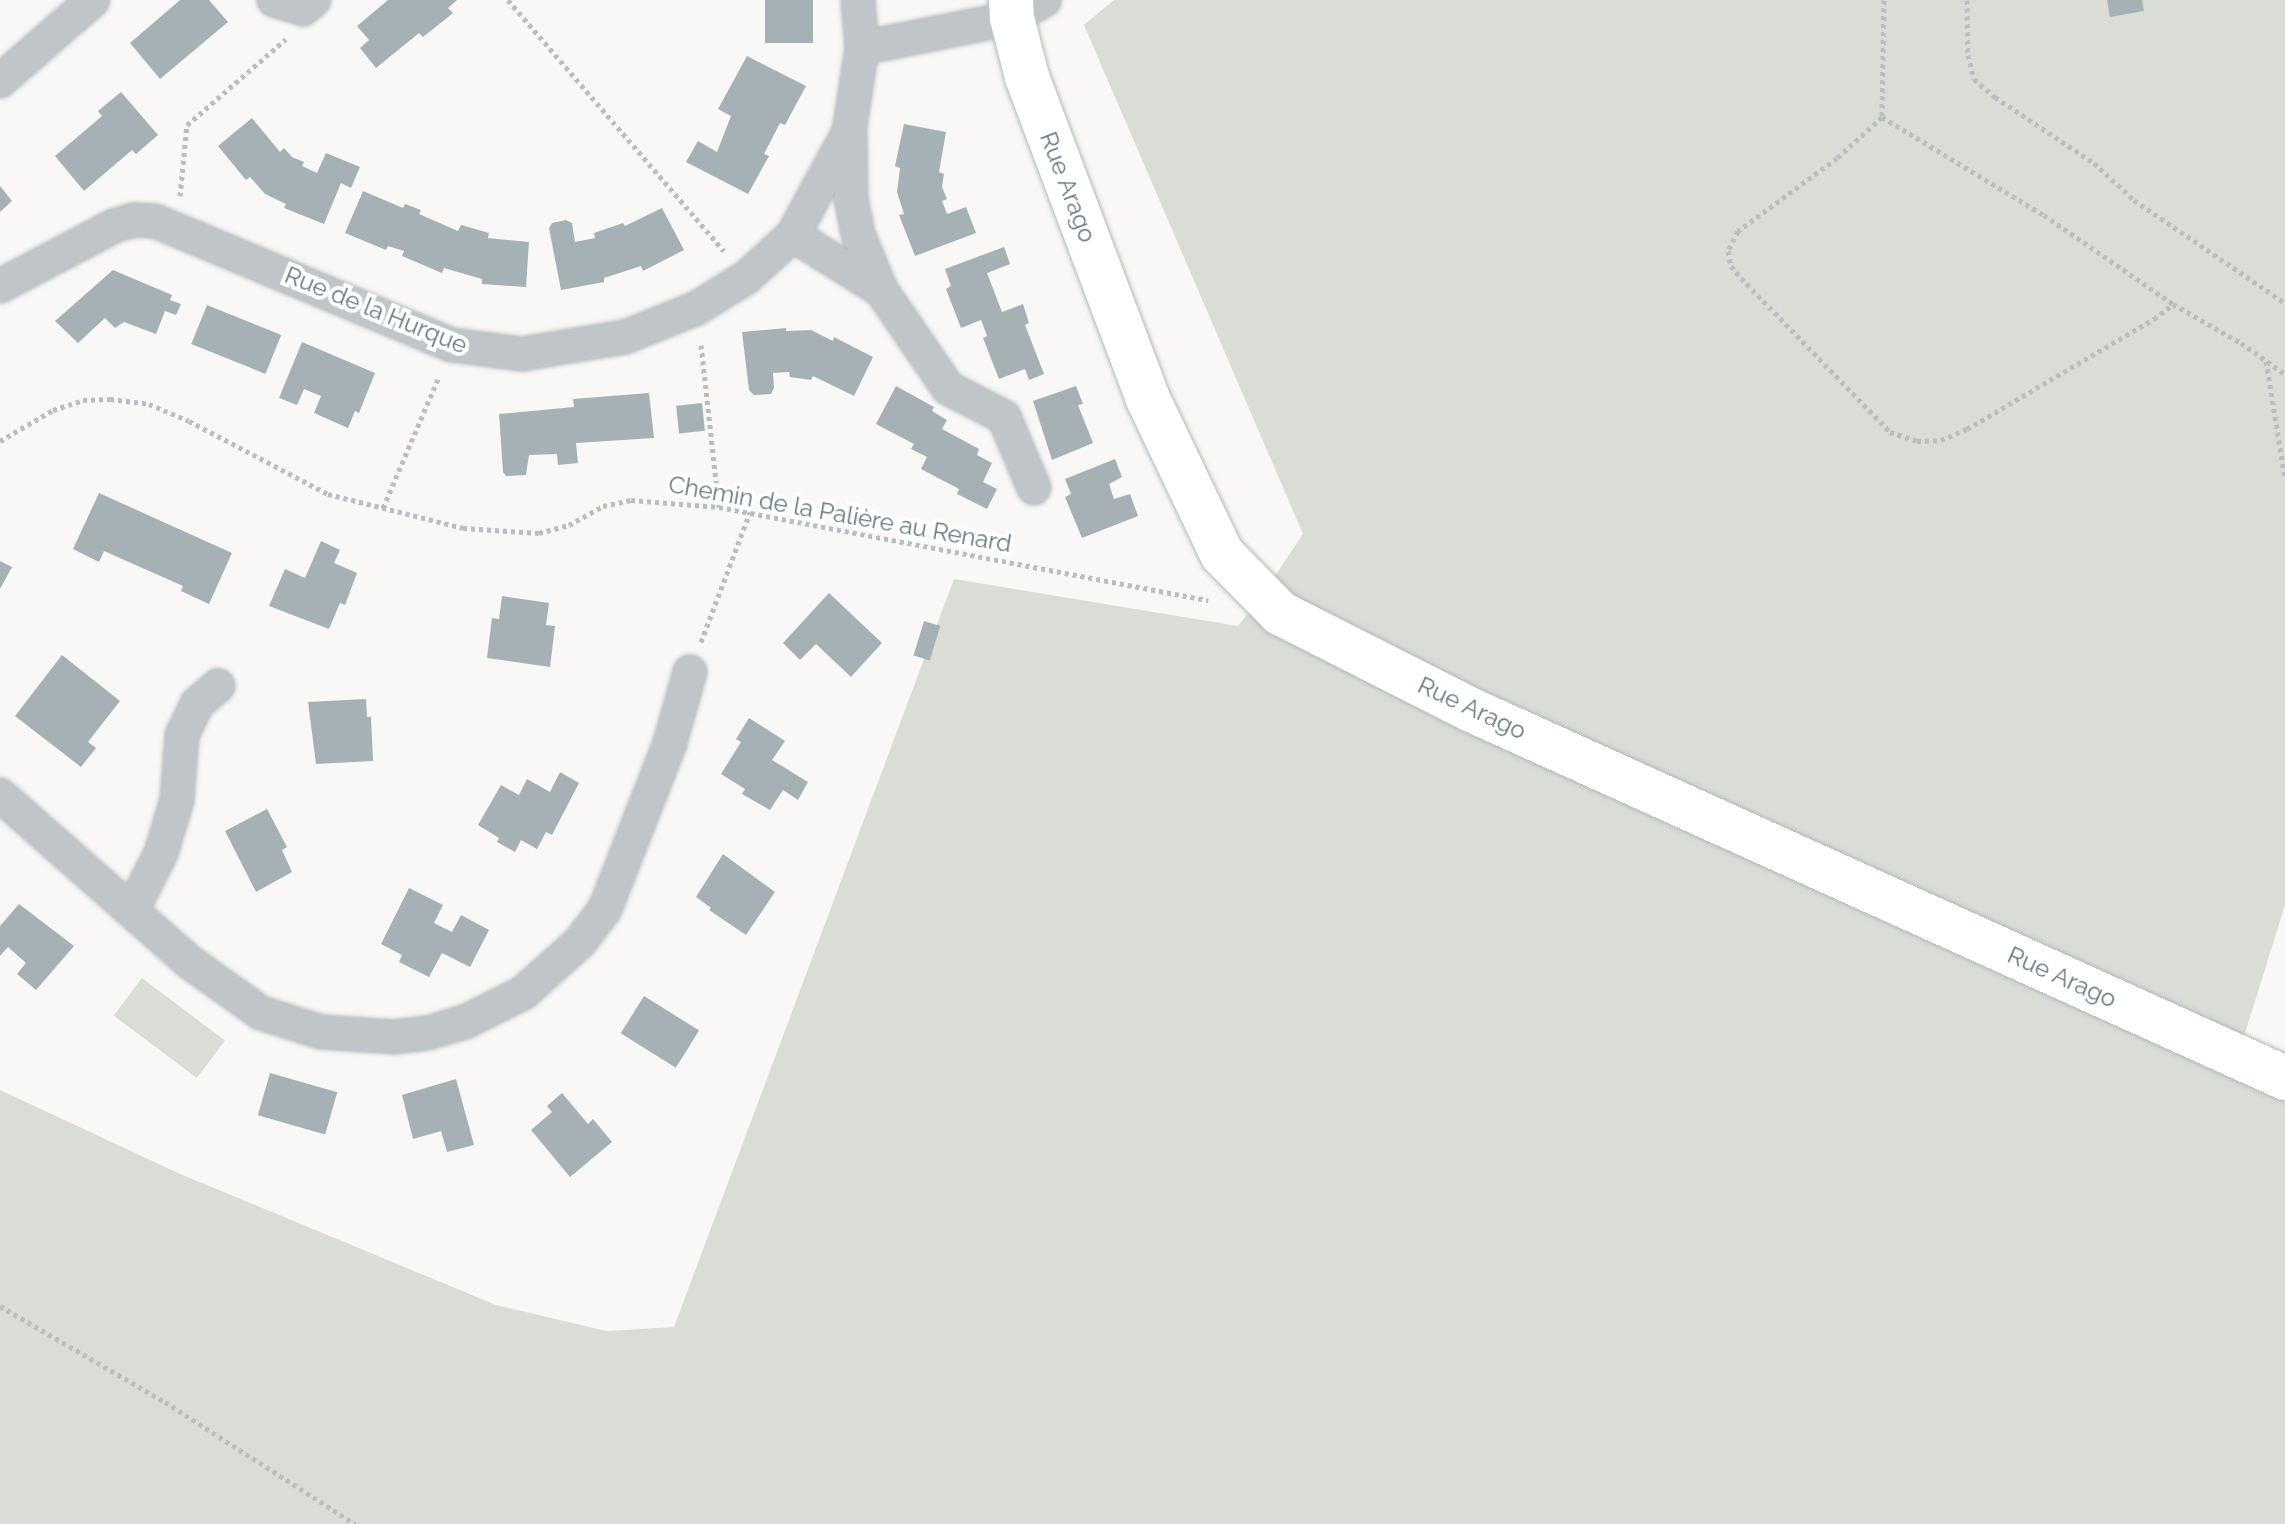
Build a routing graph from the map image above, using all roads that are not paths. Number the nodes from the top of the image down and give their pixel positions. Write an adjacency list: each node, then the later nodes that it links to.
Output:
1 (93, 0): 5 (street)
2 (858, 0): 4 (street, Rue de la Hurque)
3 (1022, 6): 4 (street); 15 (main road, Rue Arago)
4 (862, 48): 6 (street, Rue de la Hurque)
5 (0, 81)
6 (849, 132): 7 (street, Rue de la Hurque); 9 (street, Rue de la Hurque)
7 (793, 235): 8 (street, Rue de la Hurque); 9 (street, Rue de la Hurque)
8 (0, 286)
9 (881, 290): 10 (street, Rue de la Hurque)
10 (1034, 488)
11 (690, 672): 14 (street)
12 (218, 686): 14 (street)
13 (0, 795): 14 (street)
14 (132, 910)
15 (2285, 1078)

